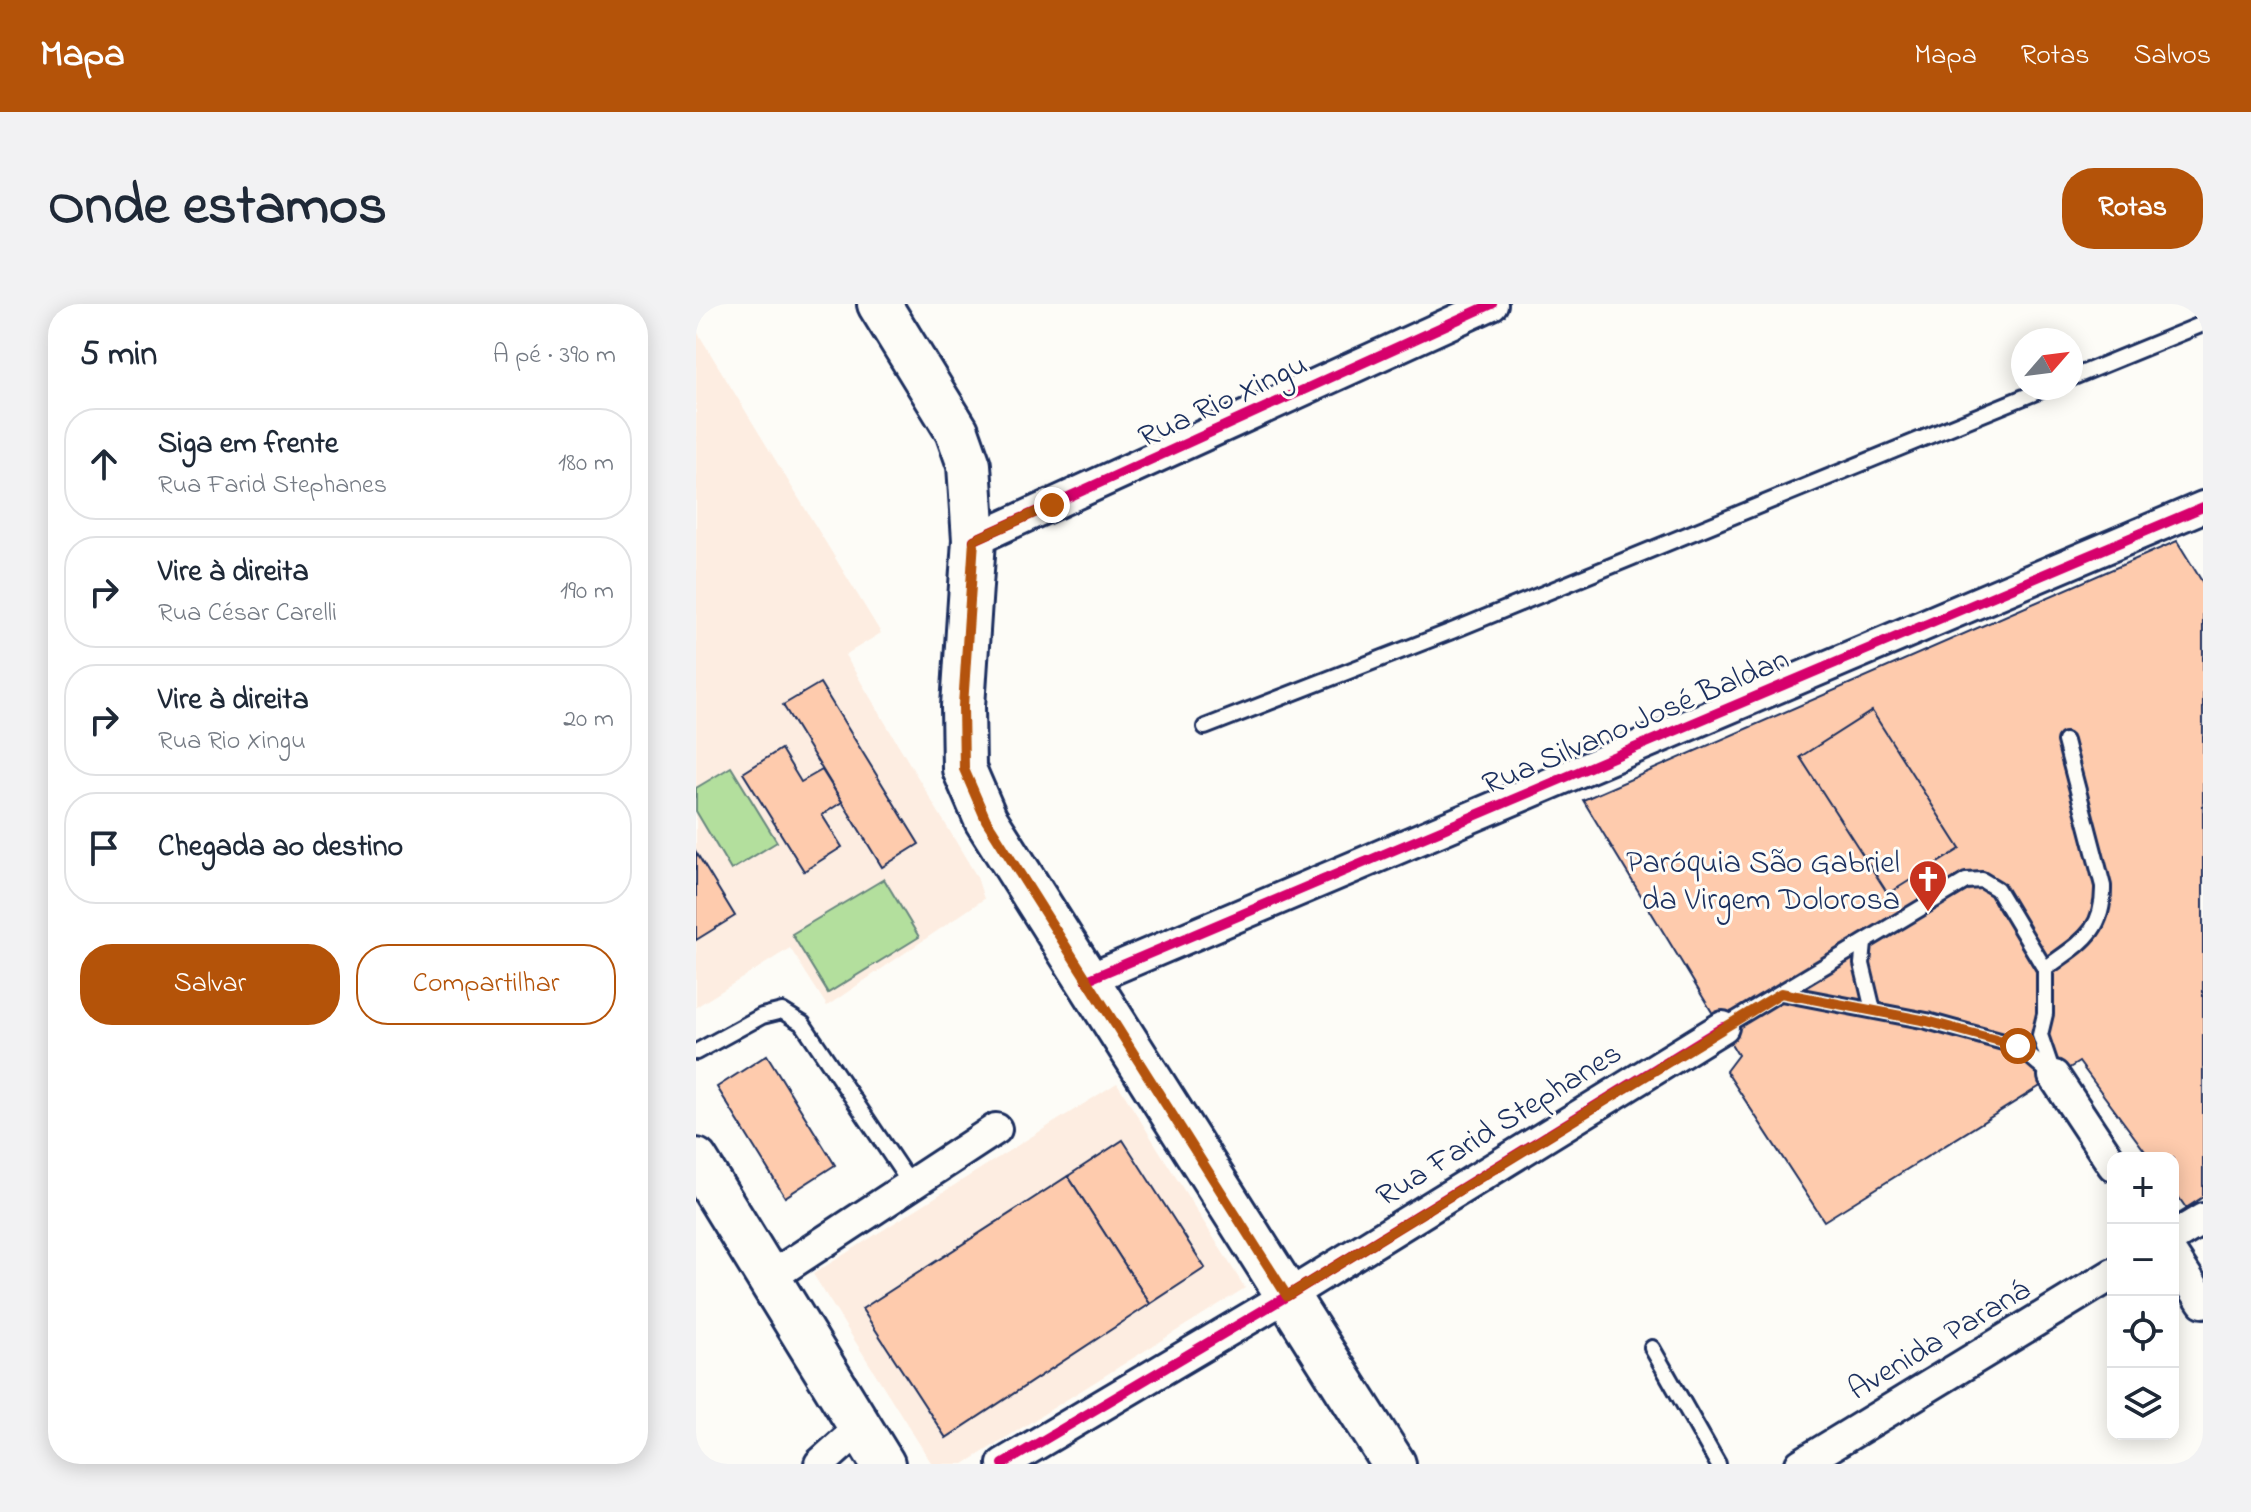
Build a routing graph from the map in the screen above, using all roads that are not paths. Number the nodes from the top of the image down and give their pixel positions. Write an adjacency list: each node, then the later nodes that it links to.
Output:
1 (879, 304): 7 (main road)
2 (1492, 304): 7 (street, Rua Rio Xingu)
3 (2203, 324): 4 (lane)
4 (2083, 373)
5 (2017, 400): 8 (lane)
6 (2203, 508): 12 (street, Rua Silvano José Baldan)
7 (974, 540): 12 (main road)
8 (1205, 727)
9 (2065, 741): 11 (lane)
10 (1864, 943): 11 (lane, Rua Farid Stephanes); 13 (lane, Rua Farid Stephanes); 14 (lane)
11 (2045, 969): 16 (lane)
12 (1087, 980): 29 (main road)
13 (1781, 993): 14 (lane); 15 (lane, Rua Farid Stephanes)
14 (1873, 1010): 17 (lane)
15 (1723, 1027): 29 (street, Rua Farid Stephanes)
16 (2040, 1035): 17 (lane); 19 (lane)
17 (2018, 1046): 19 (lane)
18 (696, 1052): 23 (lane)
19 (2054, 1076): 21 (street)
20 (996, 1129): 23 (street)
21 (2107, 1156)
22 (696, 1160): 27 (main road)
23 (911, 1185): 27 (street)
24 (2203, 1219): 25 (street)
25 (2179, 1233)
26 (2179, 1265): 30 (street)
27 (769, 1278): 32 (main road)
28 (2107, 1278): 38 (street, Avenida Paraná)
29 (1287, 1296): 35 (street, Rua Farid Stephanes); 36 (main road)
30 (2203, 1302)
31 (1652, 1348): 37 (lane)
32 (859, 1429): 33 (street); 34 (main road)
33 (820, 1464)
34 (883, 1464)
35 (1003, 1464)
36 (1394, 1464)
37 (1718, 1464)
38 (1801, 1464)

